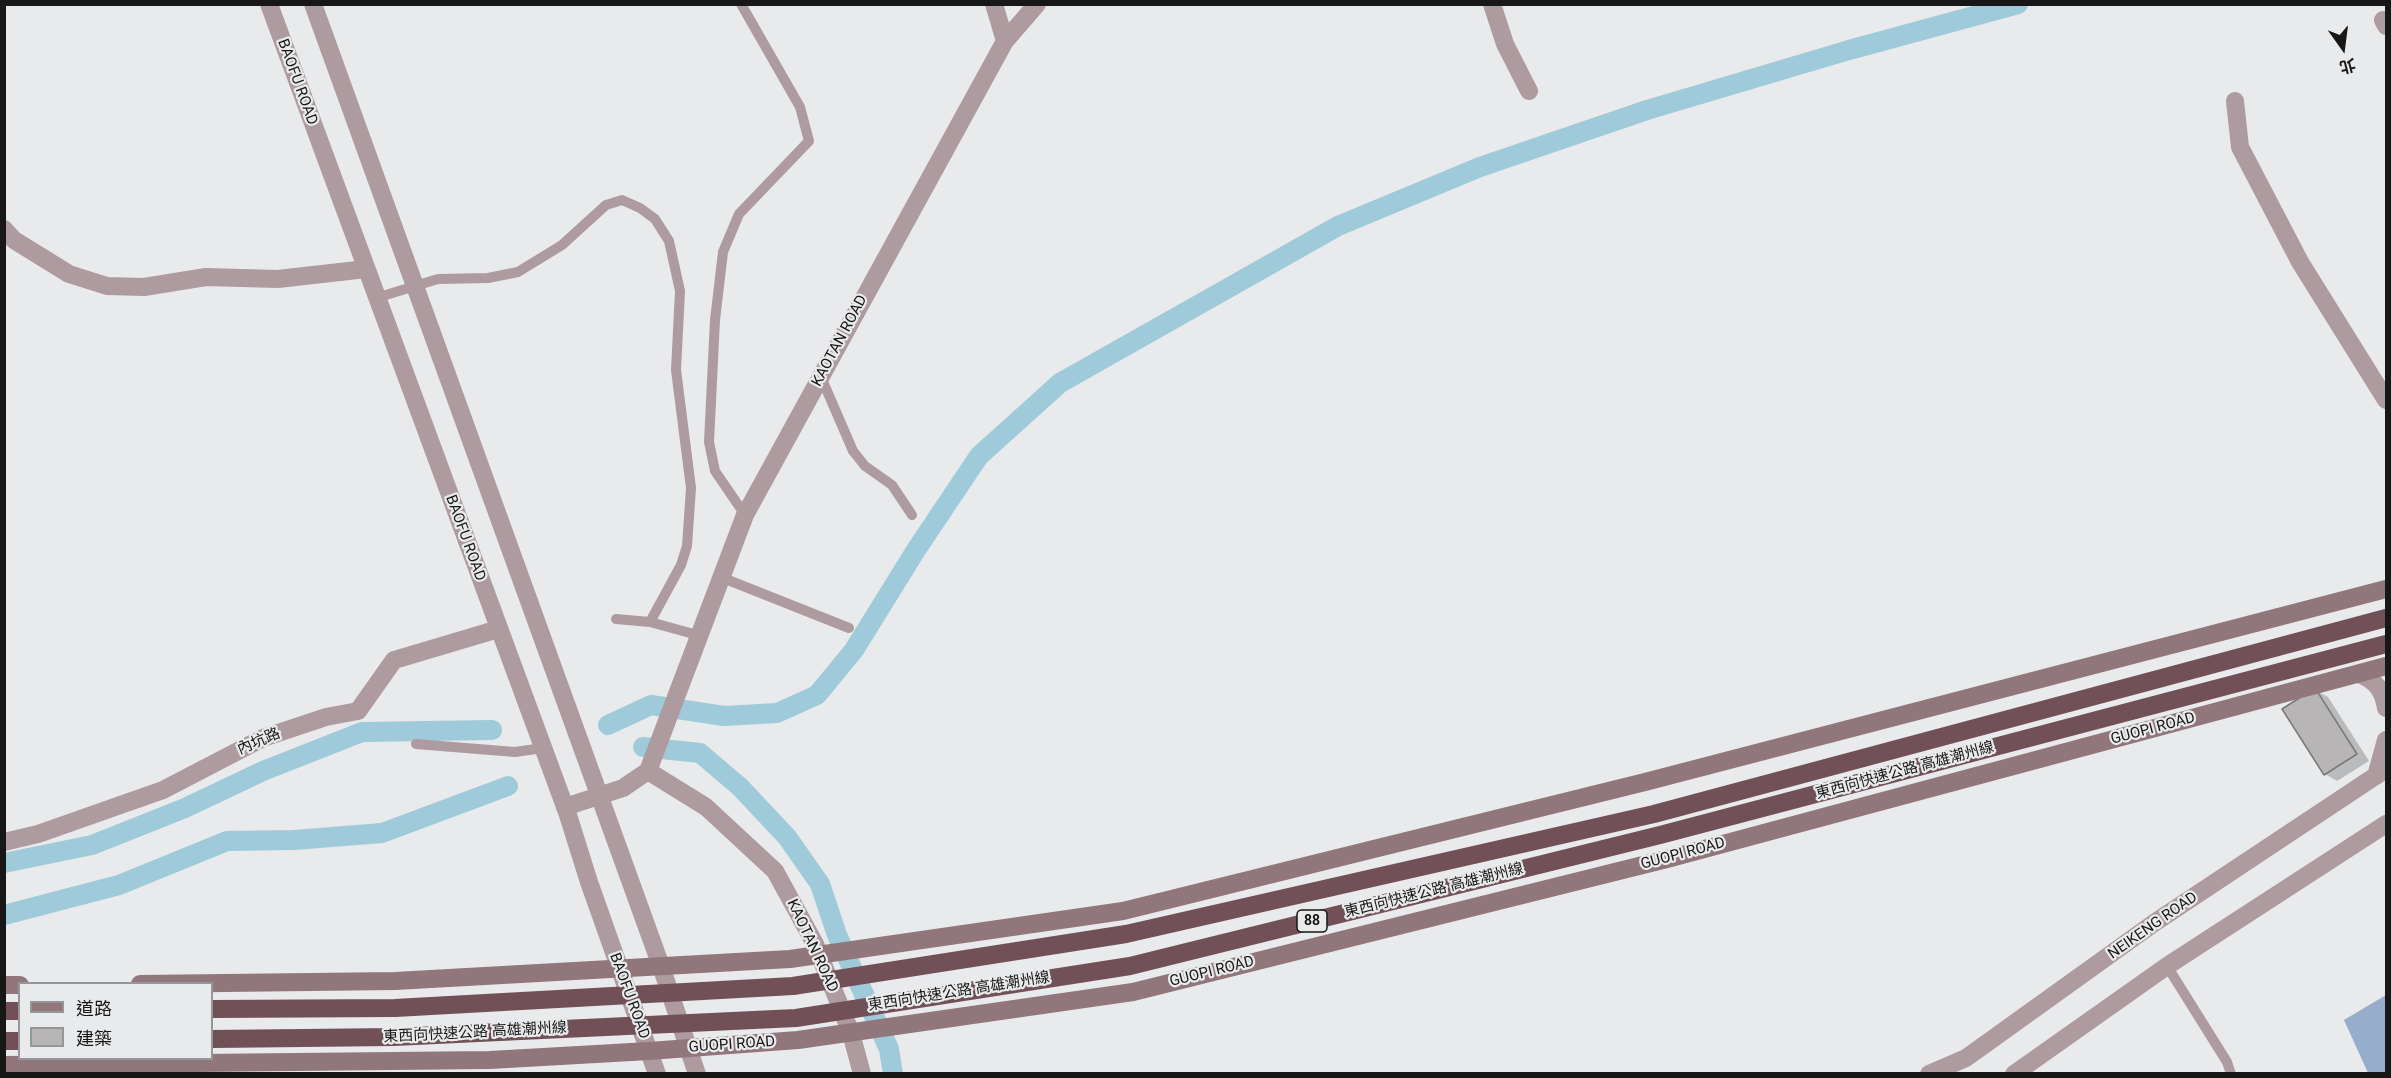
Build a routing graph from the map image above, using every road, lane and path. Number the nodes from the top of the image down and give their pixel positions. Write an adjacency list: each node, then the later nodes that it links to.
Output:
1 (269, 4): 11 (street, BAOFU ROAD)
2 (313, 4): 12 (street)
3 (741, 4): 16 (lane)
4 (994, 4): 7 (street)
5 (1037, 4): 7 (street, KAOTAN ROAD)
6 (1492, 4): 8 (street)
7 (1005, 41): 14 (street, KAOTAN ROAD)
8 (1529, 91)
9 (2235, 101): 15 (street)
10 (4, 229): 11 (street)
11 (366, 269): 13 (street, BAOFU ROAD)
12 (415, 285): 13 (lane); 22 (lane); 35 (street)
13 (376, 298): 24 (street, BAOFU ROAD)
14 (821, 377): 16 (street, KAOTAN ROAD); 17 (lane)
15 (2386, 400)
16 (745, 514): 18 (street, KAOTAN ROAD)
17 (912, 515)
18 (723, 578): 23 (lane); 25 (street, KAOTAN ROAD)
19 (2386, 589): 39 (main road)
20 (2386, 618): 44 (highway, 東西向快速公路 高雄潮州線 / 88, bridge)
21 (616, 620): 22 (lane)
22 (650, 622): 25 (lane)
23 (849, 628)
24 (498, 629): 32 (street, BAOFU ROAD); 38 (street, 內坑路)
25 (701, 636): 33 (street, KAOTAN ROAD)
26 (2386, 644): 46 (highway, 東西向快速公路 高雄潮州線 / 88, bridge)
27 (2386, 666): 28 (main road, GUOPI ROAD)
28 (2359, 674): 29 (street); 45 (main road, GUOPI ROAD)
29 (2386, 708)
30 (2386, 740): 34 (street, NEIKENG ROAD)
31 (416, 744): 32 (lane)
32 (543, 748): 36 (street, BAOFU ROAD)
33 (651, 766): 35 (street); 39 (street, KAOTAN ROAD)
34 (2381, 773): 53 (street, NEIKENG ROAD)
35 (600, 796): 36 (street); 40 (street)
36 (565, 807): 42 (street, BAOFU ROAD)
37 (2386, 824): 41 (street)
38 (4, 842)
39 (824, 954): 40 (main road); 45 (street, KAOTAN ROAD)
40 (661, 966): 42 (main road); 47 (street)
41 (2168, 966): 54 (street); 55 (lane)
42 (619, 968): 43 (main road); 48 (street, BAOFU ROAD)
43 (213, 983)
44 (213, 1009)
45 (857, 1032): 47 (main road, GUOPI ROAD); 52 (street, KAOTAN ROAD)
46 (213, 1039)
47 (689, 1048): 48 (main road, GUOPI ROAD); 51 (street)
48 (649, 1051): 49 (main road, GUOPI ROAD); 50 (street, BAOFU ROAD)
49 (4, 1065)
50 (657, 1074)
51 (697, 1074)
52 (862, 1074)
53 (1929, 1074)
54 (2014, 1074)
55 (2231, 1074)

